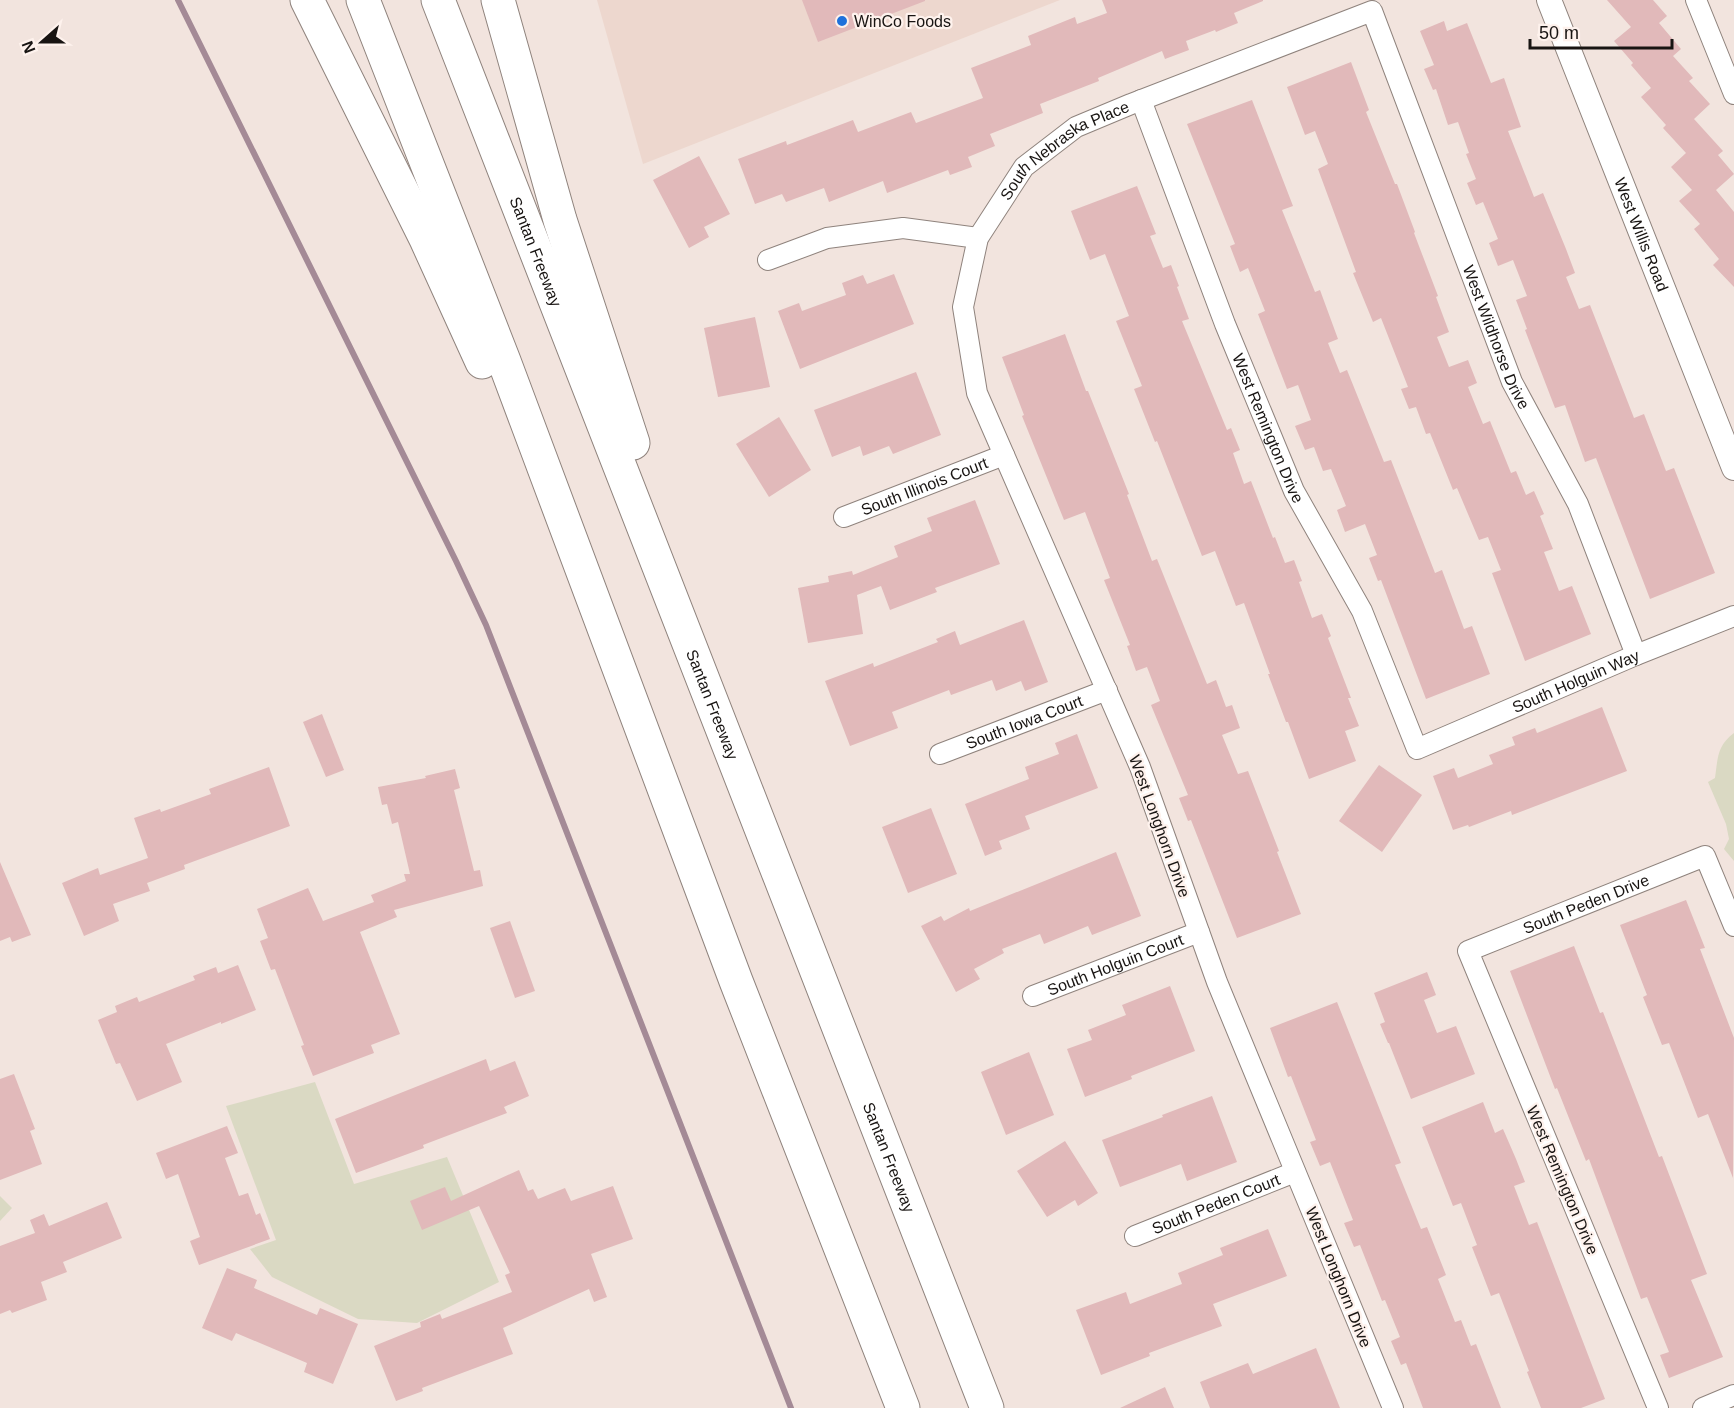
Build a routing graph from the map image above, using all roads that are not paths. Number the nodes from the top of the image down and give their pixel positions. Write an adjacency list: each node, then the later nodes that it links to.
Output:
1 (307, 0): 15 (highway)
2 (363, 0): 15 (highway)
3 (438, 0): 17 (highway, Santan Freeway)
4 (498, 0): 17 (highway)
5 (1549, 0): 13 (street, West Willis Road)
6 (1696, 0): 8 (street)
7 (1372, 11): 9 (street, South Nebraska Place); 18 (street, West Wildhorse Drive)
8 (1734, 94)
9 (1142, 100): 10 (street, South Nebraska Place); 20 (street, West Remington Drive)
10 (978, 238): 11 (street); 12 (street, West Longhorn Drive)
11 (768, 260)
12 (1004, 455): 14 (street, South Illinois Court); 19 (street, West Longhorn Drive)
13 (1734, 468)
14 (844, 517)
15 (587, 583): 29 (highway)
16 (1734, 616): 18 (street, South Holguin Way)
17 (684, 630): 30 (highway, Santan Freeway)
18 (1636, 655): 20 (street, South Holguin Way)
19 (1107, 690): 21 (street, South Iowa Court); 23 (street, West Longhorn Drive)
20 (1417, 749)
21 (940, 754)
22 (1734, 926): 24 (street, South Peden Drive)
23 (1199, 932): 25 (street, South Holguin Court); 26 (street, West Longhorn Drive)
24 (1468, 951): 32 (street, West Remington Drive)
25 (1033, 996)
26 (1295, 1172): 27 (street, South Peden Court); 31 (street, West Longhorn Drive)
27 (1135, 1236)
28 (1734, 1395): 33 (street)
29 (903, 1408)
30 (987, 1408)
31 (1393, 1408)
32 (1658, 1408)
33 (1702, 1408)

